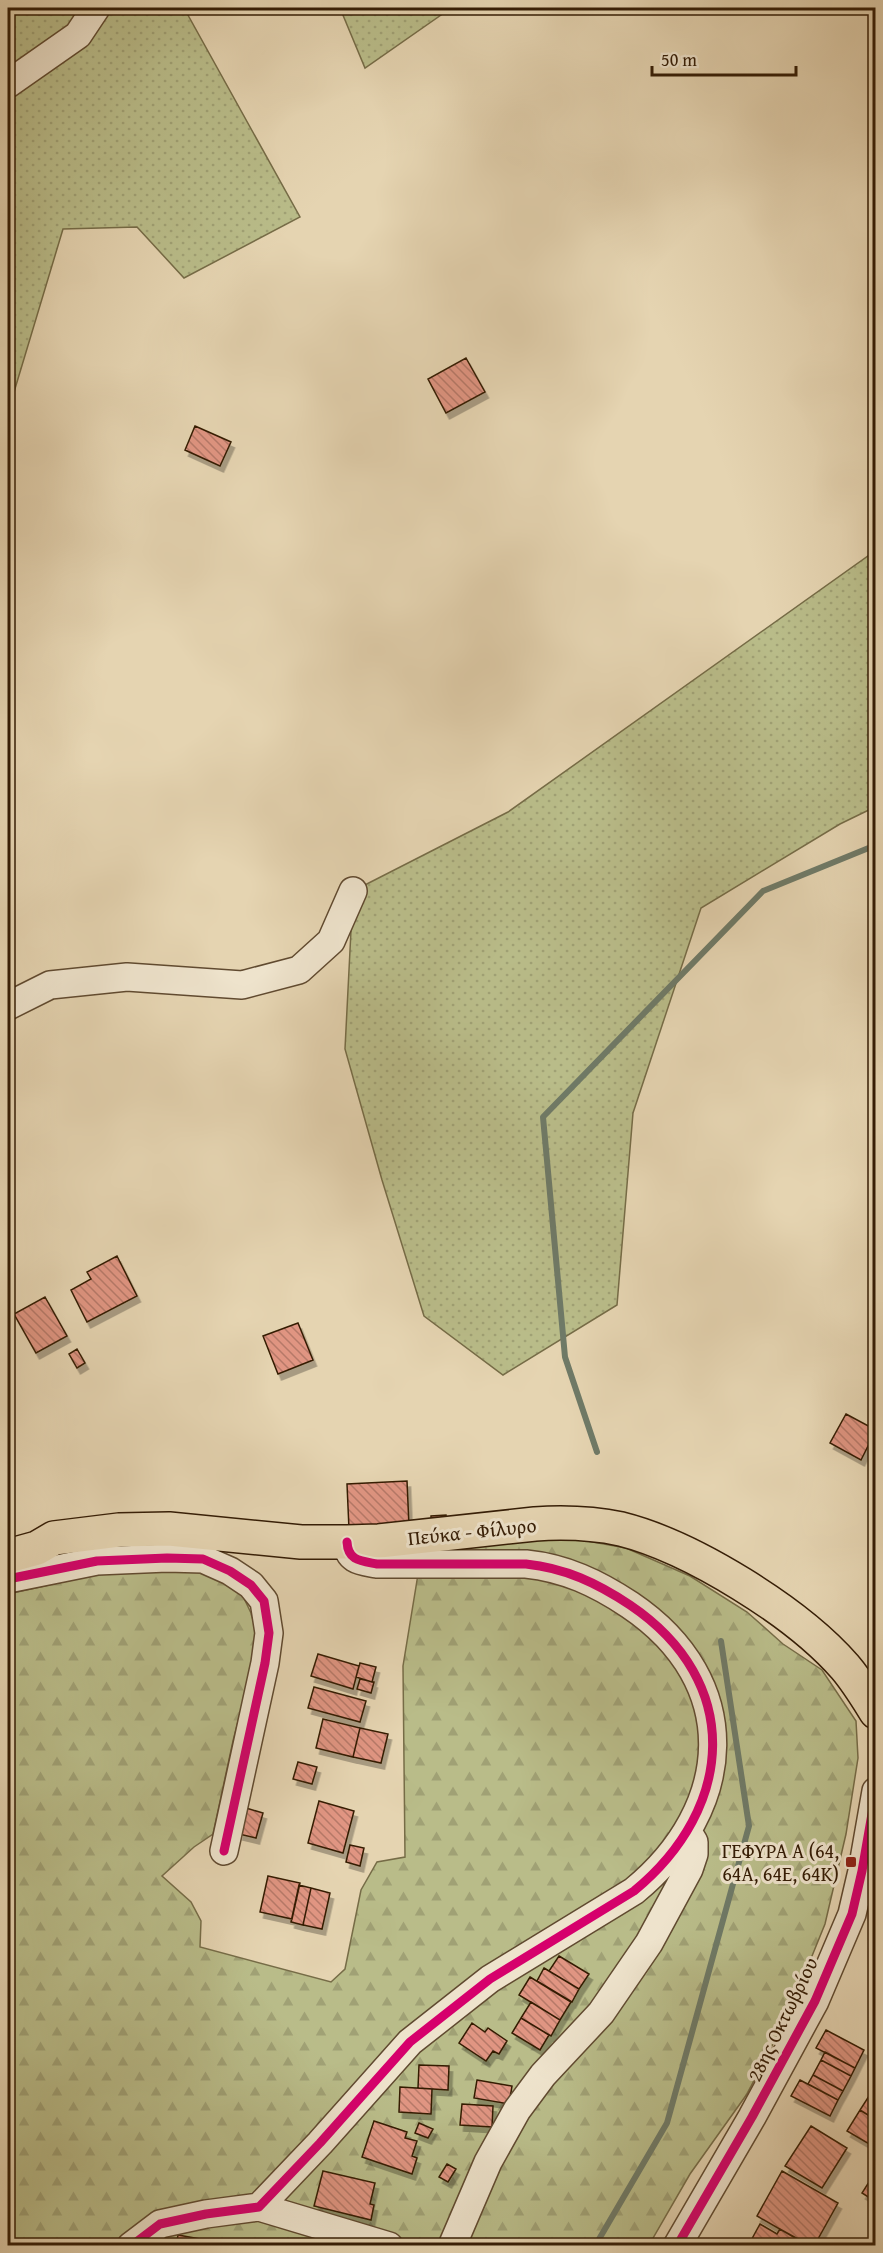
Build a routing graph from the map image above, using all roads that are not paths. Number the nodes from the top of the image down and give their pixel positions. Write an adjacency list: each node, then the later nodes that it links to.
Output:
1 (96, 8): 2 (street)
2 (8, 84)
3 (353, 891): 4 (street)
4 (8, 1006)
5 (347, 1542): 6 (main road, Πεύκα - Φίλυρο); 8 (main road, Πεύκα - Φίλυρο); 10 (street)
6 (8, 1556)
7 (8, 1579): 11 (street)
8 (876, 1712)
9 (876, 1791): 16 (street, 28ης Οκτωβρίου)
10 (688, 1832): 12 (street); 15 (street)
11 (224, 1851)
12 (259, 2207): 13 (street); 14 (street)
13 (131, 2246)
14 (389, 2246)
15 (452, 2246)
16 (677, 2246)

